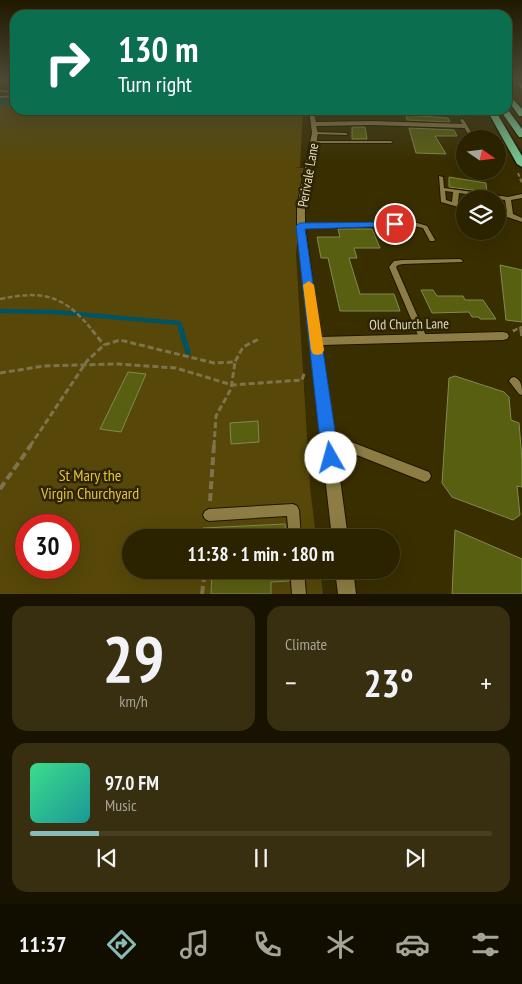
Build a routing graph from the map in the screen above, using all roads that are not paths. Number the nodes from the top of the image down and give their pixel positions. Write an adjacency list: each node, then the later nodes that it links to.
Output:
1 (311, 115): 7 (street, Perivale Lane)
2 (494, 115): 11 (highway)
3 (508, 115): 9 (highway)
4 (462, 120): 5 (lane)
5 (464, 126): 6 (lane); 7 (street)
6 (467, 130)
7 (315, 133): 8 (lane); 10 (lane); 21 (street, Perivale Lane)
8 (346, 134)
9 (522, 135)
10 (391, 142)
11 (522, 164)
12 (441, 177): 13 (lane)
13 (442, 189): 14 (lane); 17 (lane)
14 (456, 191): 17 (lane)
15 (522, 196): 16 (lane)
16 (508, 199): 19 (lane)
17 (455, 205)
18 (506, 214): 19 (lane)
19 (510, 215): 20 (lane)
20 (522, 220)
21 (300, 226): 22 (lane); 26 (street, Perivale Lane)
22 (432, 240)
23 (460, 261): 25 (lane)
24 (503, 336): 25 (street, Old Church Lane)
25 (423, 338): 26 (street, Old Church Lane)
26 (316, 341): 29 (street, Perivale Lane)
27 (514, 381): 28 (lane)
28 (522, 391)
29 (328, 438): 30 (lane); 33 (street, Perivale Lane)
30 (425, 476)
31 (209, 515): 32 (lane)
32 (294, 529)
33 (339, 529)
34 (298, 579): 36 (lane)
35 (345, 579): 37 (street)
36 (299, 594)
37 (347, 594)

